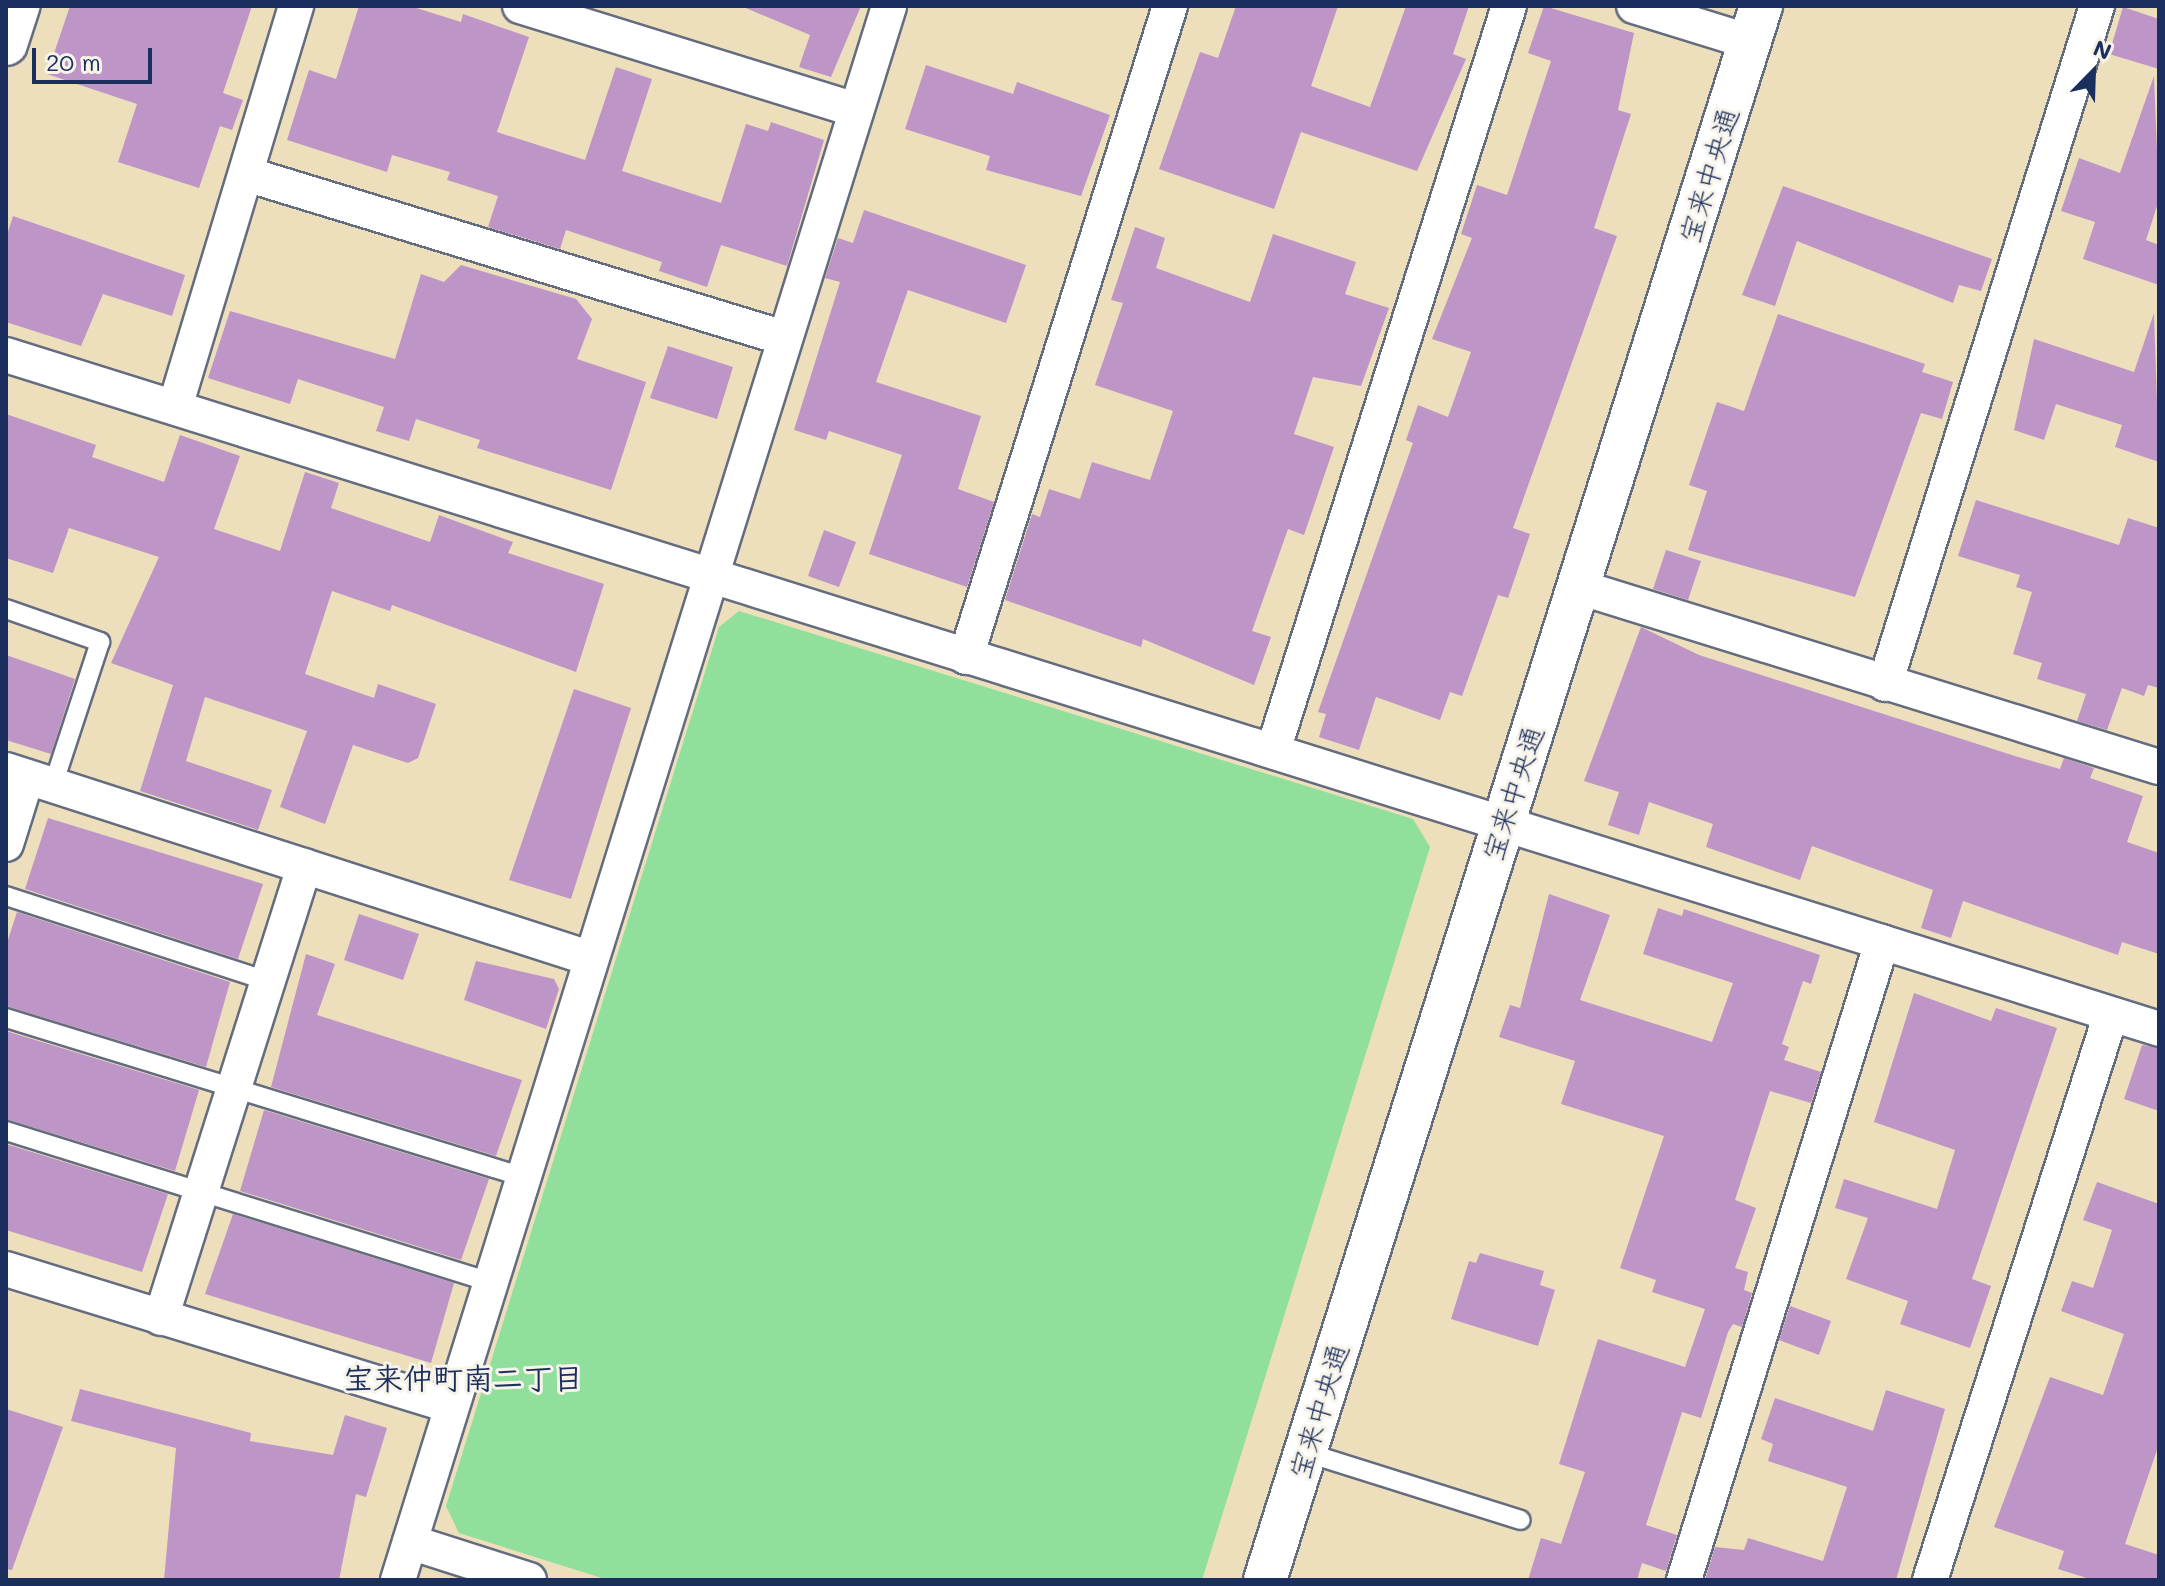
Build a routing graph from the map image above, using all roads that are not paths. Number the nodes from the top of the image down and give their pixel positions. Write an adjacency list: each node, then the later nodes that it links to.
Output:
1 (18, 6): 10 (street)
2 (296, 6): 12 (street)
3 (520, 6): 11 (street)
4 (889, 6): 11 (street)
5 (1170, 6): 19 (street)
6 (1509, 6): 21 (street)
7 (1634, 6): 9 (street)
8 (2097, 6): 20 (street)
9 (1756, 24): 17 (street, 宝来中央通)
10 (6, 44)
11 (856, 110): 13 (street)
12 (246, 174): 13 (street); 15 (street)
13 (784, 338): 16 (street)
14 (6, 355): 15 (street)
15 (175, 407): 16 (street)
16 (713, 577): 19 (street); 29 (street)
17 (1579, 587): 20 (street); 24 (street, 宝来中央通)
18 (6, 609): 23 (lane)
19 (966, 657): 21 (street)
20 (1885, 684): 22 (street)
21 (1273, 751): 24 (street)
22 (2159, 767)
23 (29, 777): 25 (street); 26 (street)
24 (1501, 825): 28 (street); 42 (street, 宝来中央通)
25 (6, 844)
26 (304, 866): 29 (street); 30 (street)
27 (6, 896): 30 (lane)
28 (1882, 942): 31 (street); 48 (street)
29 (589, 958): 36 (street)
30 (267, 981): 34 (street)
31 (2111, 1014): 33 (street); 49 (street)
32 (6, 1018): 34 (lane)
33 (2159, 1029)
34 (235, 1086): 36 (lane); 37 (street)
35 (6, 1131): 37 (lane)
36 (520, 1176): 39 (street)
37 (201, 1193): 39 (lane); 40 (street)
38 (6, 1269): 40 (street)
39 (487, 1281): 41 (street)
40 (161, 1318): 41 (street)
41 (448, 1405): 44 (street)
42 (1305, 1452): 43 (lane); 47 (street, 宝来中央通)
43 (1521, 1520)
44 (410, 1542): 45 (street); 46 (street)
45 (398, 1580)
46 (529, 1580)
47 (1265, 1580)
48 (1684, 1580)
49 (1930, 1580)

